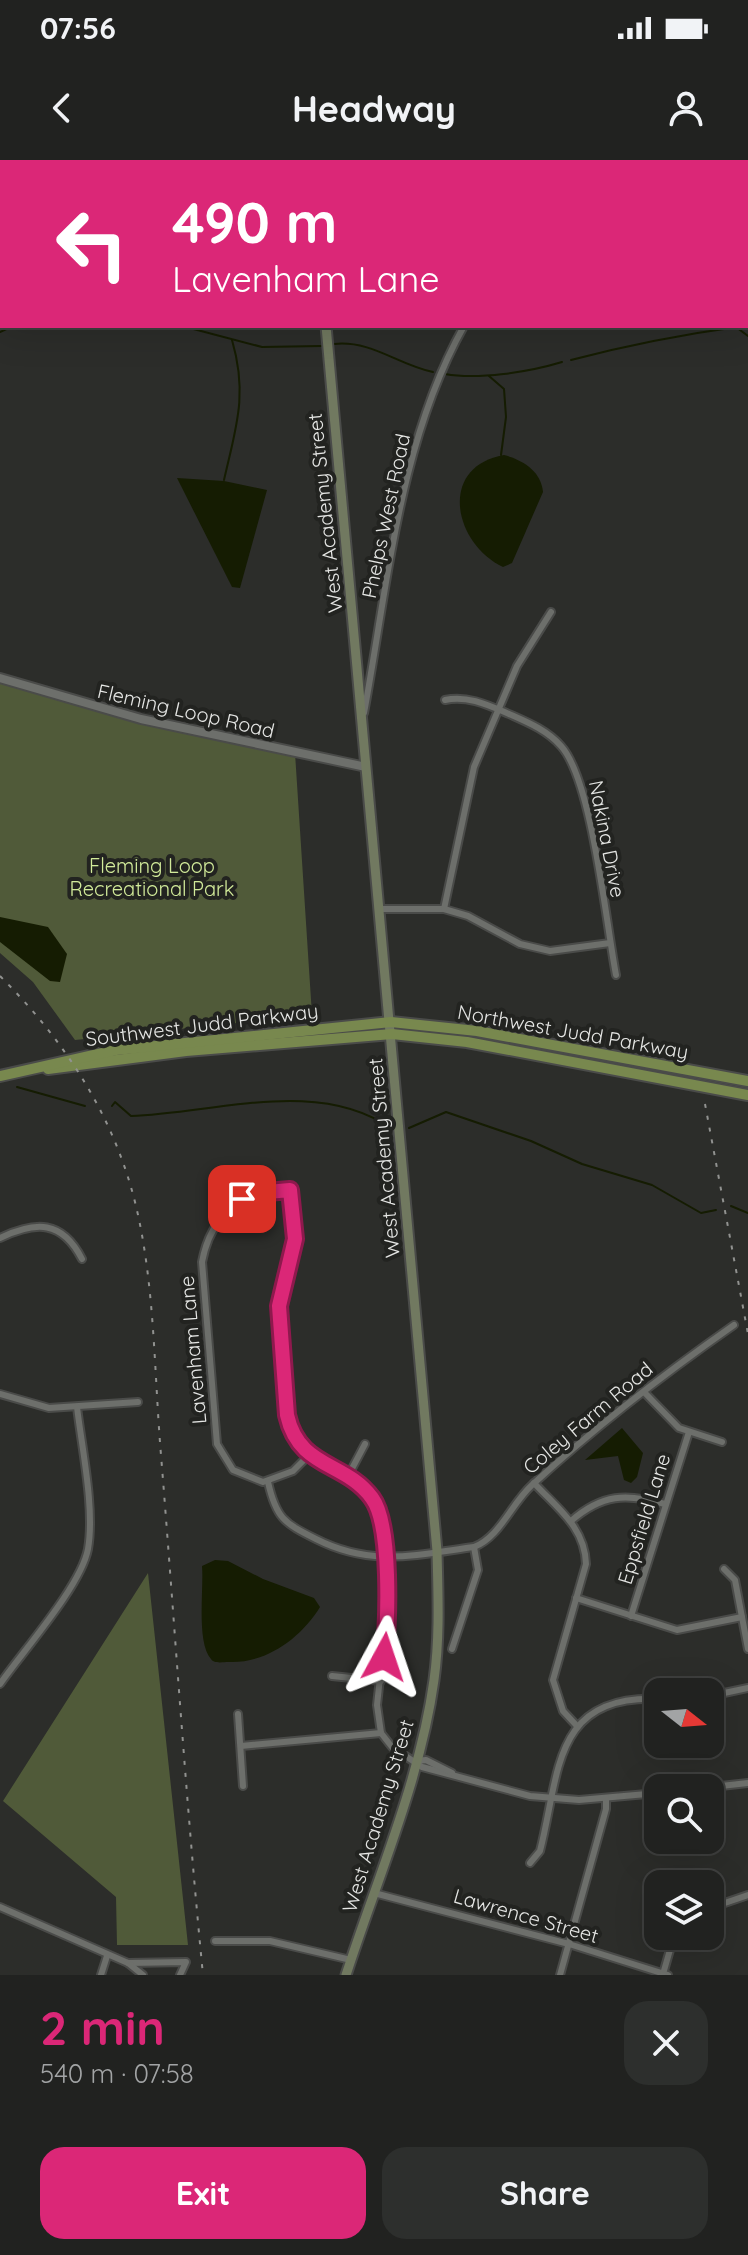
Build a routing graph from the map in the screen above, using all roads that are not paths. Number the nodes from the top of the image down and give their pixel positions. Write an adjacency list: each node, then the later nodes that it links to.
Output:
1 (326, 328): 7 (main road, West Academy Street)
2 (463, 328): 7 (street, Phelps West Road)
3 (551, 612): 6 (street)
4 (0, 678): 8 (street, Fleming Loop Road)
5 (445, 700): 6 (street, Nakina Drive)
6 (497, 709): 10 (street); 11 (street, Nakina Drive)
7 (363, 721): 8 (main road, West Academy Street)
8 (366, 767): 9 (main road, West Academy Street)
9 (380, 909): 10 (street); 13 (main road, West Academy Street)
10 (444, 909): 11 (street)
11 (610, 943): 12 (street, Nakina Drive)
12 (616, 975)
13 (391, 1028): 14 (highway, Southwest Judd Parkway); 15 (highway, Northwest Judd Parkway); 16 (highway, Northwest Judd Parkway); 34 (main road, West Academy Street)
14 (0, 1076)
15 (748, 1081)
16 (748, 1095)
17 (0, 1238): 18 (street)
18 (82, 1259)
19 (734, 1325): 20 (street, Coley Farm Road)
20 (644, 1392): 24 (street); 30 (street, Coley Farm Road)
21 (0, 1394): 23 (street)
22 (138, 1402): 23 (street)
23 (77, 1407): 44 (street)
24 (689, 1432): 25 (street); 31 (street, Eppsfield Lane)
25 (722, 1442)
26 (365, 1444): 28 (street)
27 (309, 1455): 28 (street); 29 (street); 29 (street, Lavenham Lane)
28 (347, 1478): 35 (street)
29 (268, 1482): 35 (street)
30 (534, 1483): 32 (street); 33 (street, Coley Farm Road)
31 (665, 1504): 32 (street); 38 (street, Eppsfield Lane)
32 (571, 1521): 37 (street)
33 (474, 1547): 34 (street); 40 (street)
34 (437, 1551): 35 (street); 52 (main road, West Academy Street)
35 (384, 1556): 43 (street)
36 (724, 1569): 39 (street)
37 (576, 1598): 38 (street); 49 (street)
38 (631, 1616): 39 (street)
39 (742, 1617): 41 (street)
40 (452, 1649)
41 (748, 1649)
42 (332, 1676): 43 (street)
43 (381, 1681): 50 (street)
44 (0, 1684)
45 (748, 1688): 46 (street)
46 (724, 1693)
47 (644, 1700): 49 (street)
48 (238, 1714): 51 (street)
49 (577, 1726): 58 (street)
50 (381, 1733): 51 (street); 52 (street)
51 (241, 1746): 54 (street)
52 (416, 1761): 58 (street); 60 (main road, West Academy Street)
53 (748, 1783): 55 (street)
54 (243, 1786)
55 (724, 1786)
56 (644, 1794): 57 (street)
57 (606, 1798): 58 (street); 65 (street)
58 (551, 1799): 59 (street)
59 (530, 1863)
60 (374, 1893): 65 (street, Lawrence Street); 68 (main road, West Academy Street)
61 (748, 1895): 62 (street)
62 (724, 1903)
63 (0, 1907): 67 (street)
64 (215, 1941): 68 (street)
65 (569, 1944): 70 (street, Lawrence Street); 75 (street)
66 (671, 1950): 70 (street)
67 (107, 1956): 69 (street); 71 (street)
68 (351, 1960): 74 (main road, West Academy Street)
69 (128, 1963): 72 (street); 73 (street)
70 (665, 1974)
71 (101, 1975)
72 (143, 1975)
73 (180, 1975)
74 (346, 1975)
75 (560, 1975)

